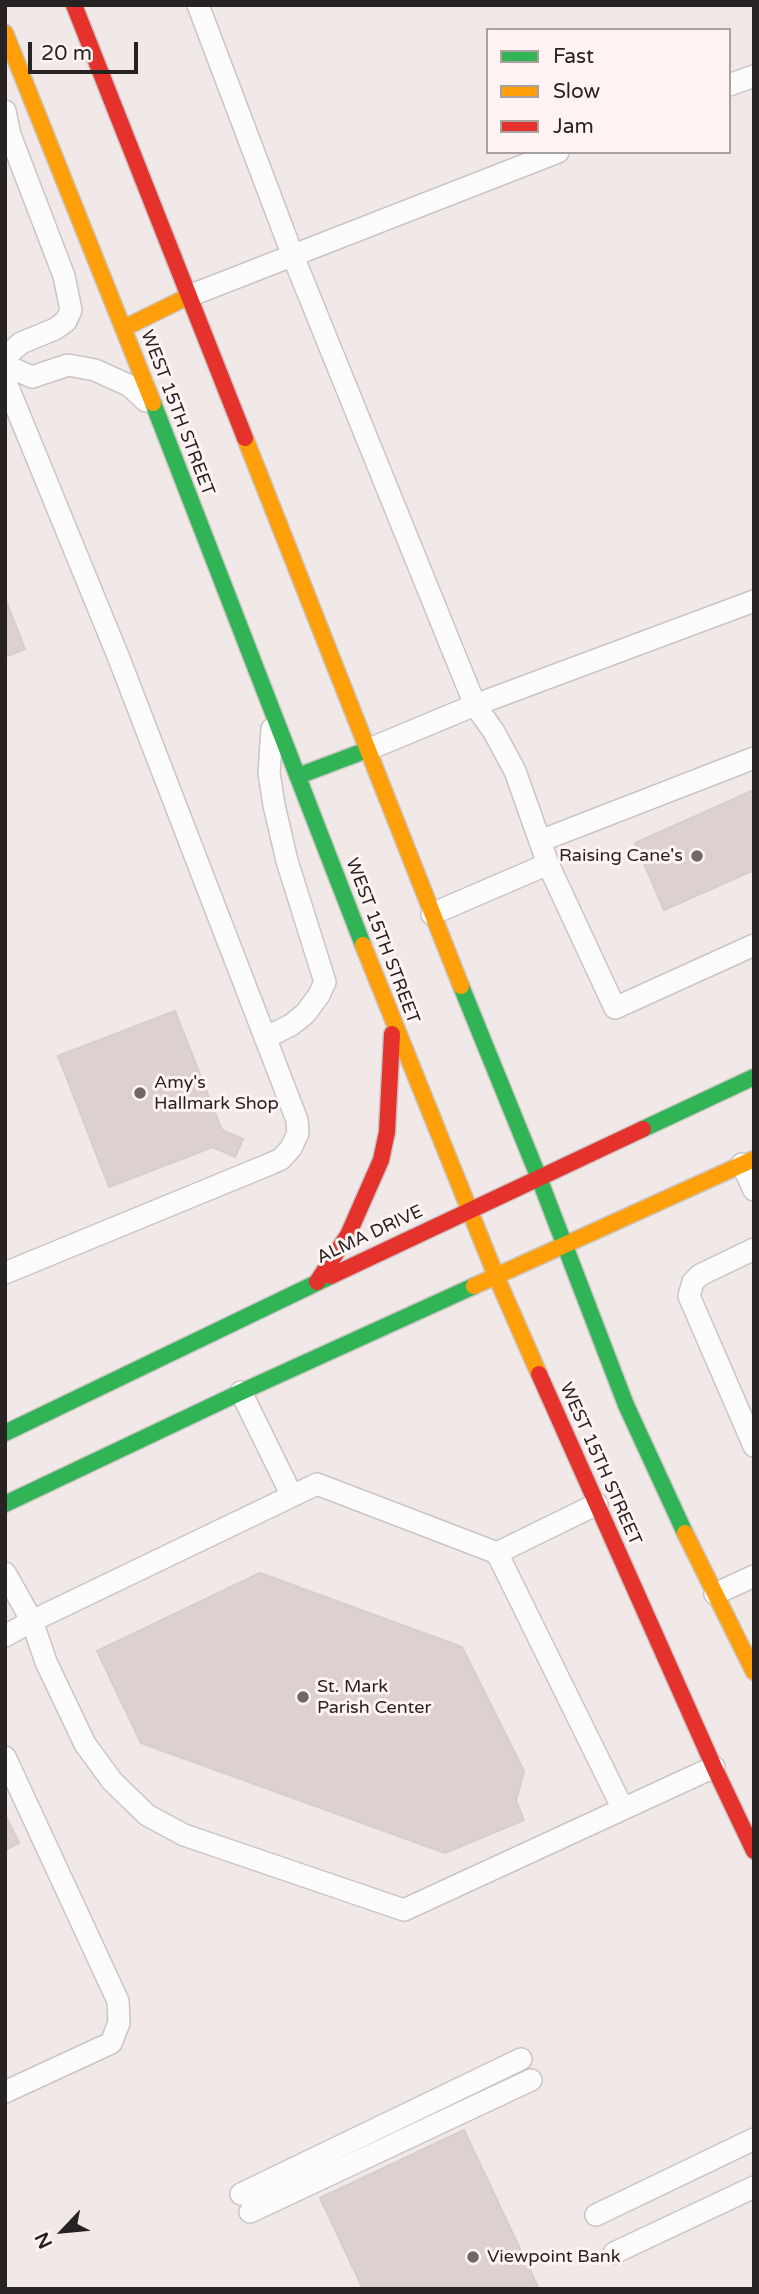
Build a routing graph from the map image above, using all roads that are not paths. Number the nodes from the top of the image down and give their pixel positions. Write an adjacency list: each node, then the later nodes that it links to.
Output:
1 (74, 5): 9 (main road)
2 (198, 5): 8 (lane)
3 (5, 33): 10 (main road, WEST 15TH STREET)
4 (754, 76): 5 (lane)
5 (731, 84)
6 (5, 111): 11 (lane)
7 (553, 154): 8 (lane)
8 (293, 256): 9 (lane); 16 (lane)
9 (190, 296): 10 (main road); 18 (main road)
10 (124, 328): 14 (main road, WEST 15TH STREET)
11 (5, 356)
12 (5, 365): 14 (lane)
13 (5, 380): 26 (lane)
14 (155, 409): 17 (main road, WEST 15TH STREET)
15 (754, 601): 16 (lane)
16 (475, 705): 18 (lane); 21 (lane)
17 (273, 713): 20 (main road, WEST 15TH STREET); 26 (lane)
18 (367, 750): 20 (main road); 23 (main road)
19 (754, 758): 21 (lane)
20 (298, 776): 25 (main road, WEST 15TH STREET)
21 (540, 841): 22 (lane)
22 (548, 864): 23 (lane); 24 (lane)
23 (432, 914): 29 (main road)
24 (754, 945)
25 (393, 1021): 31 (main road, WEST 15TH STREET); 36 (main road)
26 (265, 1038): 34 (lane)
27 (754, 1077): 29 (main road, ALMA DRIVE)
28 (748, 1161): 30 (lane); 32 (main road)
29 (539, 1178): 31 (main road, ALMA DRIVE); 32 (main road)
30 (754, 1190)
31 (469, 1210): 35 (main road, WEST 15TH STREET); 36 (main road, ALMA DRIVE)
32 (564, 1244): 35 (main road); 46 (main road)
33 (754, 1249): 39 (lane)
34 (5, 1273)
35 (496, 1276): 37 (main road); 42 (main road, WEST 15TH STREET)
36 (317, 1282): 38 (main road, ALMA DRIVE)
37 (241, 1392): 40 (lane); 41 (main road)
38 (5, 1433)
39 (754, 1446)
40 (292, 1496): 43 (lane); 47 (lane)
41 (5, 1503)
42 (597, 1504): 43 (lane); 51 (main road, WEST 15TH STREET)
43 (497, 1553): 52 (lane)
44 (5, 1573): 47 (lane)
45 (754, 1576): 46 (lane)
46 (715, 1594): 49 (main road)
47 (32, 1621): 48 (lane); 52 (lane)
48 (5, 1636)
49 (754, 1672)
50 (5, 1757): 56 (lane)
51 (714, 1767): 52 (lane); 53 (main road, WEST 15TH STREET)
52 (623, 1809)
53 (754, 1851)
54 (521, 2059): 55 (lane)
55 (531, 2080)
56 (5, 2092)
57 (754, 2139): 59 (lane)
58 (754, 2187): 60 (lane)
59 (596, 2215)
60 (614, 2253)

